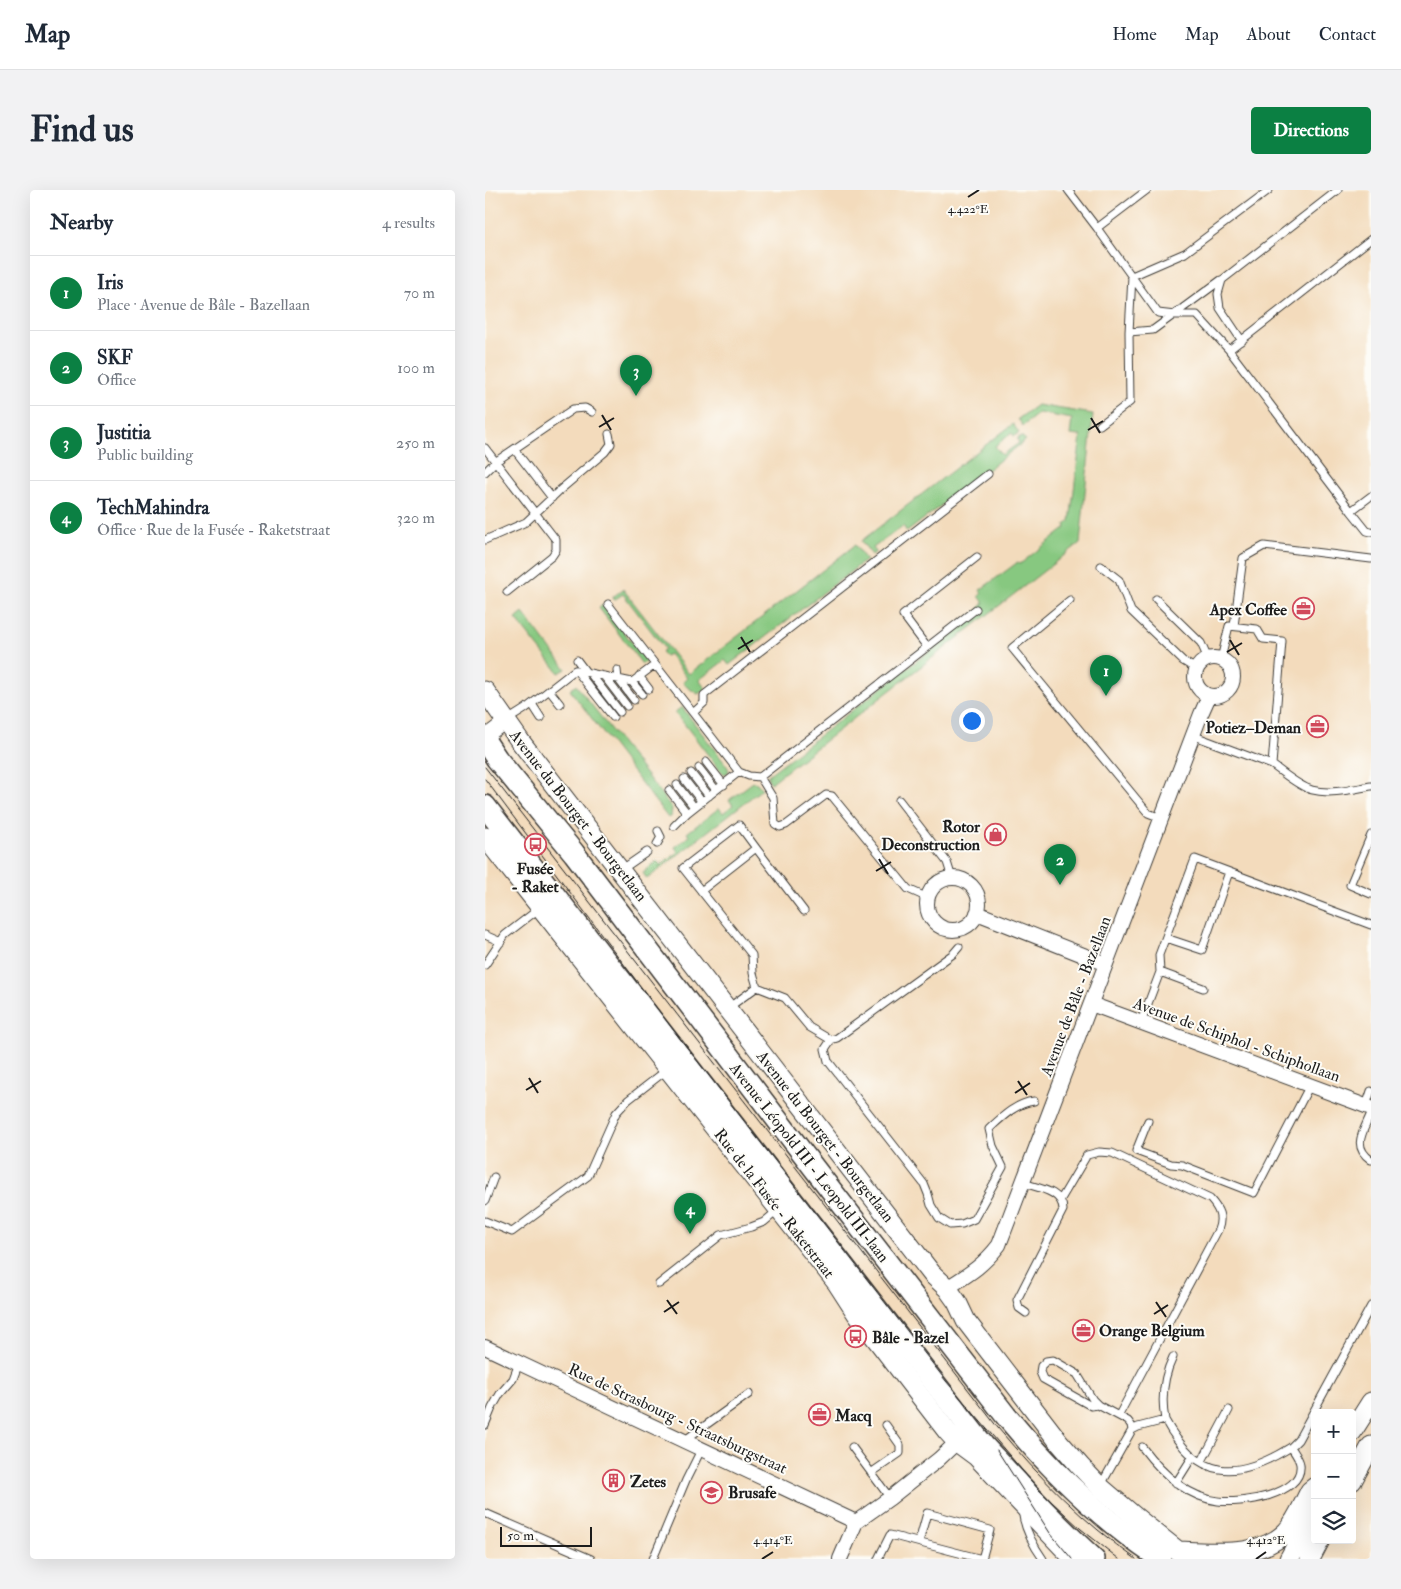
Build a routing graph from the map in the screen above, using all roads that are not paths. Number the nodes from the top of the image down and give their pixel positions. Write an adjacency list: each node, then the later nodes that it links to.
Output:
1 (1068, 190): 5 (lane)
2 (1147, 190): 5 (lane)
3 (1269, 190): 7 (lane)
4 (1338, 190): 8 (lane)
5 (1097, 228): 7 (lane)
6 (1371, 239): 11 (lane)
7 (1132, 276): 9 (lane); 10 (lane)
8 (1222, 280): 9 (lane); 11 (lane)
9 (1175, 315): 10 (lane); 12 (lane)
10 (1129, 332): 14 (lane)
11 (1242, 340): 12 (lane)
12 (1229, 350): 23 (lane)
13 (592, 412): 17 (lane)
14 (1100, 425)
15 (609, 434): 22 (lane)
16 (485, 448): 18 (lane)
17 (514, 450): 18 (lane); 22 (lane)
18 (495, 462): 19 (lane); 24 (lane)
19 (485, 472)
20 (988, 474): 58 (lane)
21 (1371, 496): 23 (lane)
22 (552, 498): 24 (lane)
23 (1351, 511): 25 (lane)
24 (535, 514): 26 (lane); 30 (lane)
25 (1371, 532)
26 (485, 540)
27 (977, 557): 36 (lane)
28 (1371, 559): 35 (lane)
29 (1101, 566): 40 (lane)
30 (507, 592)
31 (1156, 599): 37 (lane)
32 (1070, 600): 82 (lane)
33 (608, 604): 39 (lane)
34 (976, 609): 36 (lane)
35 (1234, 626): 37 (lane); 65 (lane)
36 (927, 647): 69 (lane)
37 (1214, 659): 40 (street); 52 (street)
38 (577, 660): 43 (lane)
39 (657, 668): 45 (lane); 58 (lane)
40 (1196, 669): 52 (street)
41 (575, 670): 43 (lane); 49 (lane); 59 (lane)
42 (617, 670): 46 (lane)
43 (588, 673): 44 (lane); 57 (lane)
44 (604, 676): 46 (lane); 56 (lane)
45 (639, 676): 47 (lane); 48 (lane)
46 (618, 679): 47 (lane); 53 (lane)
47 (632, 682): 51 (lane)
48 (649, 689)
49 (549, 690): 54 (lane); 55 (lane)
50 (485, 691): 61 (street, Avenue du Bourget - Bourgetlaan)
51 (642, 694)
52 (1209, 696): 62 (street, Avenue de Bâle - Bazellaan)
53 (634, 700)
54 (532, 704): 60 (lane); 61 (lane)
55 (559, 704)
56 (627, 706)
57 (620, 712)
58 (693, 712): 67 (lane)
59 (613, 717)
60 (541, 718)
61 (506, 721): 63 (street); 90 (street, Avenue du Bourget - Bourgetlaan)
62 (1192, 735): 65 (lane); 82 (street, Avenue de Bâle - Bazellaan)
63 (485, 739): 164 (main road, Avenue Léopold III - Leopold III-laan)
64 (706, 762): 71 (lane)
65 (1272, 764): 73 (lane)
66 (699, 768): 75 (lane)
67 (739, 772): 69 (lane); 71 (lane)
68 (691, 773): 76 (lane)
69 (760, 777): 95 (lane)
70 (684, 779): 78 (lane)
71 (724, 784): 75 (lane)
72 (677, 785): 80 (lane)
73 (1371, 786)
74 (669, 790): 81 (lane)
75 (716, 790): 76 (lane)
76 (709, 796): 78 (lane)
77 (899, 800): 92 (lane)
78 (702, 802): 80 (lane)
79 (485, 806): 157 (main road)
80 (694, 807): 81 (lane)
81 (687, 813): 83 (lane)
82 (1161, 818): 104 (street, Avenue de Bâle - Bazellaan)
83 (674, 826)
84 (658, 831): 87 (lane)
85 (1371, 836): 93 (lane)
86 (485, 837): 96 (street, Rue de la Fusée - Raketstraat)
87 (657, 844)
88 (756, 848): 94 (lane); 94 (lane); 97 (lane)
89 (647, 852): 90 (lane)
90 (621, 870): 110 (street, Avenue du Bourget - Bourgetlaan)
91 (1229, 872): 99 (lane); 101 (lane); 101 (lane)
92 (952, 878): 95 (street); 98 (street)
93 (1370, 890)
94 (701, 891): 107 (lane)
95 (928, 898): 98 (street)
96 (541, 908): 102 (lane); 113 (street, Rue de la Fusée - Raketstraat)
97 (804, 911)
98 (977, 913): 104 (street)
99 (1371, 925)
100 (485, 935): 102 (lane)
101 (1166, 938): 106 (lane)
102 (501, 942): 105 (lane)
103 (959, 947): 112 (lane)
104 (1106, 964): 109 (street, Avenue de Bâle - Bazellaan)
105 (485, 965)
106 (1160, 972): 108 (lane); 111 (lane)
107 (757, 987): 110 (lane); 112 (lane)
108 (1203, 988)
109 (1091, 1004): 111 (street, Avenue de Schiphol - Schiphollaan); 121 (street, Avenue de Bâle - Bazellaan)
110 (728, 1008): 127 (street, Avenue du Bourget - Bourgetlaan)
111 (1141, 1022): 114 (street, Avenue de Schiphol - Schiphollaan)
112 (831, 1040): 116 (lane)
113 (668, 1068): 124 (street, Rue de la Fusée - Raketstraat); 125 (lane)
114 (1310, 1084): 117 (street, Avenue de Schiphol - Schiphollaan); 118 (lane)
115 (1371, 1091): 117 (lane)
116 (1034, 1101)
117 (1369, 1109): 119 (lane)
118 (1148, 1121)
119 (1371, 1160)
120 (494, 1177): 123 (lane)
121 (1023, 1183): 122 (lane); 127 (street, Avenue de Bâle - Bazellaan)
122 (1061, 1199): 129 (lane); 137 (lane)
123 (485, 1201)
124 (780, 1209): 126 (lane); 144 (street, Rue de la Fusée - Raketstraat)
125 (485, 1221)
126 (659, 1284)
127 (947, 1288): 155 (street, Avenue du Bourget - Bourgetlaan)
128 (1371, 1306): 148 (lane)
129 (1026, 1313)
130 (485, 1347): 132 (street, Rue de Strasbourg - Straatsburgstraat)
131 (1173, 1357): 138 (lane)
132 (519, 1362): 140 (lane); 143 (street, Rue de Strasbourg - Straatsburgstraat)
133 (749, 1394): 143 (lane)
134 (1371, 1402): 141 (street)
135 (1098, 1405): 135 (lane); 137 (lane)
136 (1229, 1410): 151 (lane)
137 (1119, 1415): 142 (lane)
138 (1165, 1420): 142 (lane); 150 (lane)
139 (886, 1424): 152 (lane)
140 (485, 1425)
141 (1356, 1426)
142 (1132, 1430): 155 (lane)
143 (685, 1440): 149 (street, Rue de Strasbourg - Straatsburgstraat)
144 (957, 1442): 157 (street, Rue de la Fusée - Raketstraat); 158 (street)
145 (1371, 1446): 153 (street)
146 (852, 1447): 152 (lane)
147 (1142, 1447): 154 (lane)
148 (1291, 1447): 151 (lane); 154 (lane)
149 (702, 1448): 161 (street, Rue de Strasbourg - Straatsburgstraat); 166 (lane)
150 (1193, 1456): 151 (lane); 154 (lane)
151 (1202, 1461)
152 (871, 1472): 158 (lane)
153 (1356, 1474)
154 (1177, 1483)
155 (1100, 1487): 164 (street, Avenue du Bourget - Bourgetlaan)
156 (1311, 1490): 164 (street)
157 (1016, 1493): 170 (lane); 171 (street, Rue de la Fusée - Raketstraat); 172 (main road)
158 (890, 1498): 161 (street)
159 (485, 1513): 165 (lane)
160 (1311, 1519): 173 (street)
161 (856, 1522): 167 (street)
162 (919, 1542): 168 (lane); 169 (lane); 169 (lane)
163 (1318, 1544): 174 (street)
164 (1176, 1556)
165 (591, 1559)
166 (653, 1559)
167 (840, 1559)
168 (878, 1559)
169 (982, 1559)
170 (1043, 1559)
171 (1074, 1559)
172 (1094, 1559)
173 (1289, 1559)
174 (1310, 1559)

